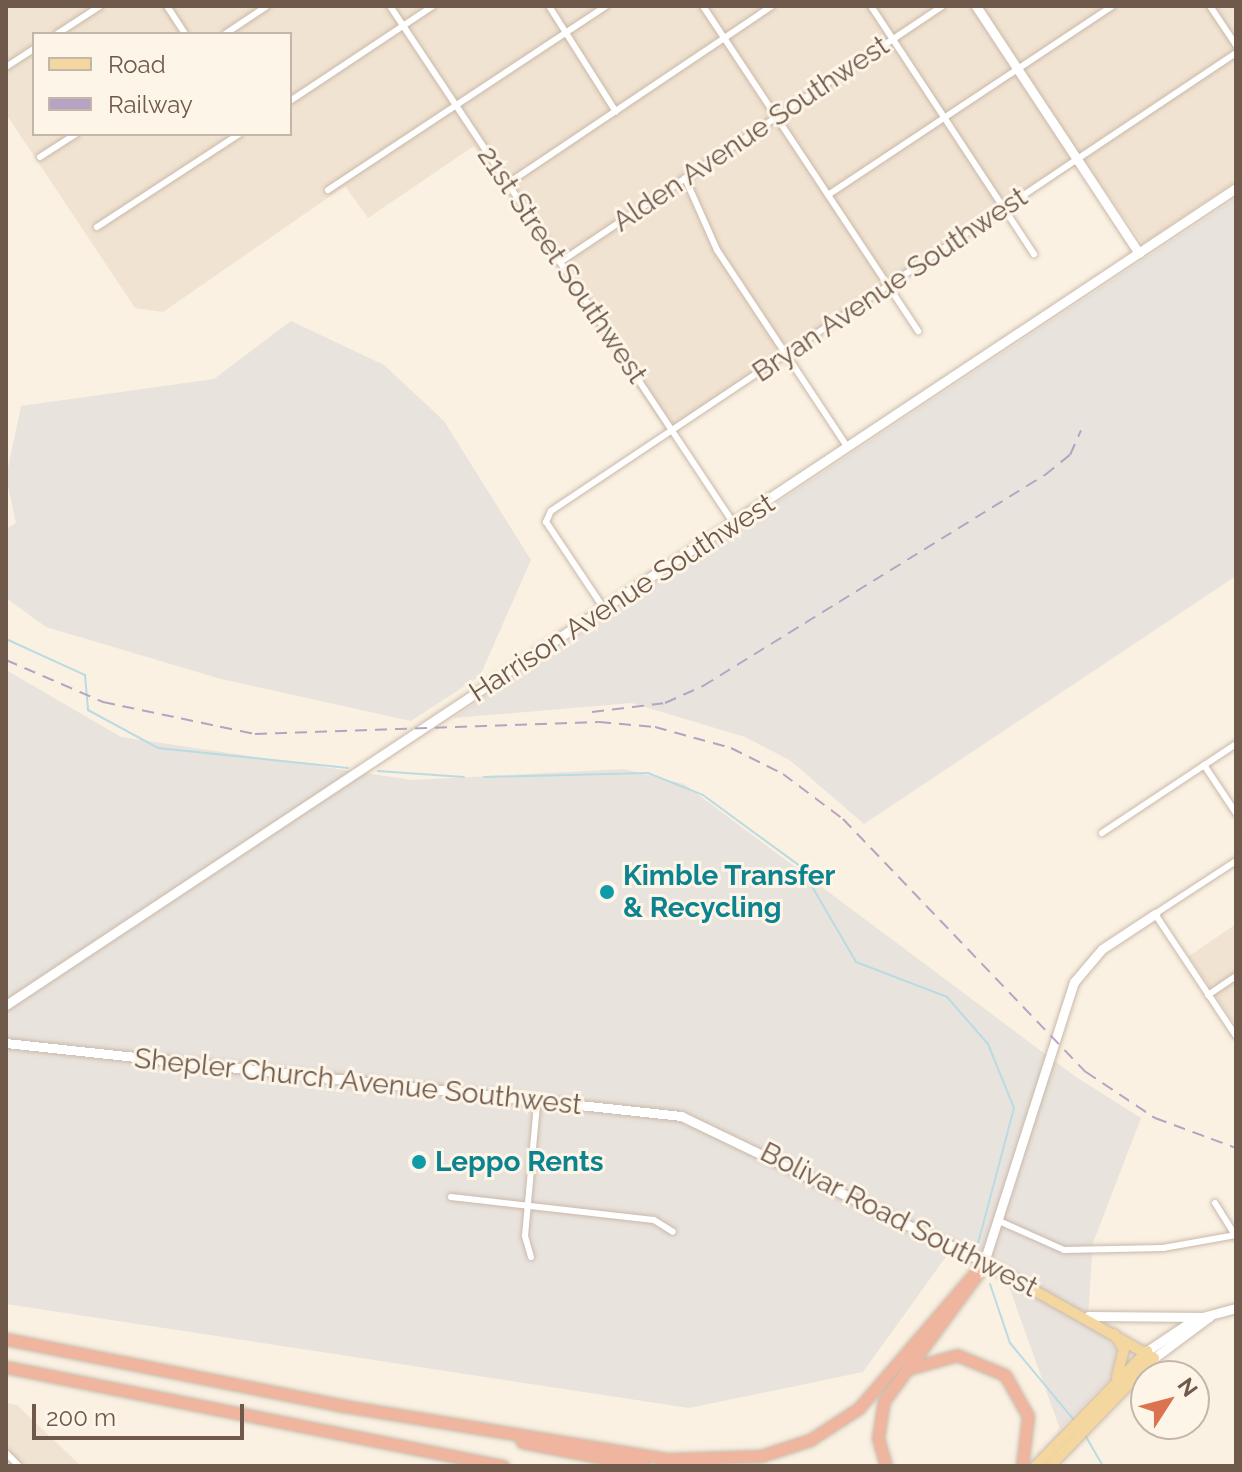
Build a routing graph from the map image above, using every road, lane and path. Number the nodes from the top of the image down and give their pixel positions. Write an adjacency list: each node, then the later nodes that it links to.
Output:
1 (100, 6): 16 (street)
2 (167, 6): 17 (street)
3 (267, 6): 18 (street)
4 (390, 6): 15 (street, 21st Street Southwest)
5 (433, 6): 15 (street)
6 (549, 6): 19 (street)
7 (606, 6): 19 (street)
8 (703, 6): 20 (street)
9 (772, 6): 20 (street)
10 (871, 6): 21 (street)
11 (942, 6): 21 (street, Alden Avenue Southwest)
12 (976, 6): 26 (street)
13 (1112, 6): 26 (street)
14 (1210, 6): 22 (street)
15 (403, 26): 27 (street); 28 (street, 21st Street Southwest)
16 (60, 32)
17 (184, 32)
18 (228, 32)
19 (566, 33): 28 (street); 29 (street)
20 (724, 39): 29 (street); 30 (street)
21 (893, 39): 30 (street, Alden Avenue Southwest); 31 (street)
22 (1236, 45)
23 (32, 50): 25 (street)
24 (1236, 53): 35 (street, Bryan Avenue Southwest)
25 (6, 67)
26 (1018, 69): 31 (street); 35 (street)
27 (292, 100)
28 (456, 105): 37 (street, 21st Street Southwest); 39 (street)
29 (616, 112): 37 (street)
30 (776, 117): 36 (street, Alden Avenue Southwest); 40 (street)
31 (945, 118): 40 (street); 41 (street)
32 (73, 136): 34 (street)
33 (236, 136): 42 (street)
34 (40, 157)
35 (1078, 158): 41 (street, Bryan Avenue Southwest); 43 (street)
36 (685, 178): 45 (street, Alden Avenue Southwest); 48 (street)
37 (507, 184): 45 (street, 21st Street Southwest)
38 (1236, 188): 43 (street, Harrison Avenue Southwest)
39 (328, 190)
40 (828, 195): 46 (street)
41 (1004, 208): 44 (street); 46 (street, Bryan Avenue Southwest)
42 (97, 227)
43 (1139, 253): 50 (street, Harrison Avenue Southwest)
44 (1034, 254)
45 (560, 262): 49 (street, 21st Street Southwest)
46 (888, 286): 47 (street); 48 (street, Bryan Avenue Southwest)
47 (918, 331)
48 (786, 355): 49 (street, Bryan Avenue Southwest); 50 (street)
49 (672, 431): 51 (street, 21st Street Southwest); 52 (street, Bryan Avenue Southwest)
50 (848, 448): 51 (street, Harrison Avenue Southwest)
51 (734, 524): 52 (street, Harrison Avenue Southwest)
52 (605, 610): 61 (street, Harrison Avenue Southwest)
53 (1236, 744): 54 (street)
54 (1204, 765): 55 (street); 56 (street)
55 (1236, 813)
56 (1102, 833)
57 (1236, 861): 58 (street)
58 (1155, 914): 60 (street); 69 (street)
59 (1236, 976): 60 (street)
60 (1208, 995): 62 (street)
61 (6, 1005)
62 (1236, 1036)
63 (6, 1043): 64 (street, Shepler Church Avenue Southwest)
64 (537, 1104): 65 (street, Shepler Church Avenue Southwest); 68 (street)
65 (710, 1125): 73 (street, Bolivar Road Southwest)
66 (451, 1197): 68 (street)
67 (1215, 1203): 71 (street)
68 (527, 1205): 70 (street); 72 (street)
69 (999, 1221): 71 (street); 73 (street)
70 (673, 1232)
71 (1236, 1236)
72 (531, 1257)
73 (984, 1262): 75 (main road, Bolivar Road Southwest); 81 (highway); 83 (highway)
74 (1236, 1308): 76 (street)
75 (1088, 1316): 76 (street, Bolivar Road Southwest); 77 (main road, Bolivar Road Southwest)
76 (1209, 1317): 79 (street)
77 (1110, 1329): 79 (main road, Bolivar Road Southwest); 82 (main road)
78 (6, 1339): 83 (highway)
79 (1150, 1355): 82 (main road); 93 (main road)
80 (6, 1367): 84 (highway)
81 (898, 1379): 90 (highway); 91 (highway)
82 (1116, 1380): 92 (main road)
83 (338, 1405): 89 (highway)
84 (383, 1442): 87 (highway); 88 (highway)
85 (6, 1453): 86 (street)
86 (19, 1466)
87 (474, 1466)
88 (503, 1466)
89 (643, 1466)
90 (886, 1466)
91 (1022, 1466)
92 (1036, 1466)
93 (1050, 1466)

